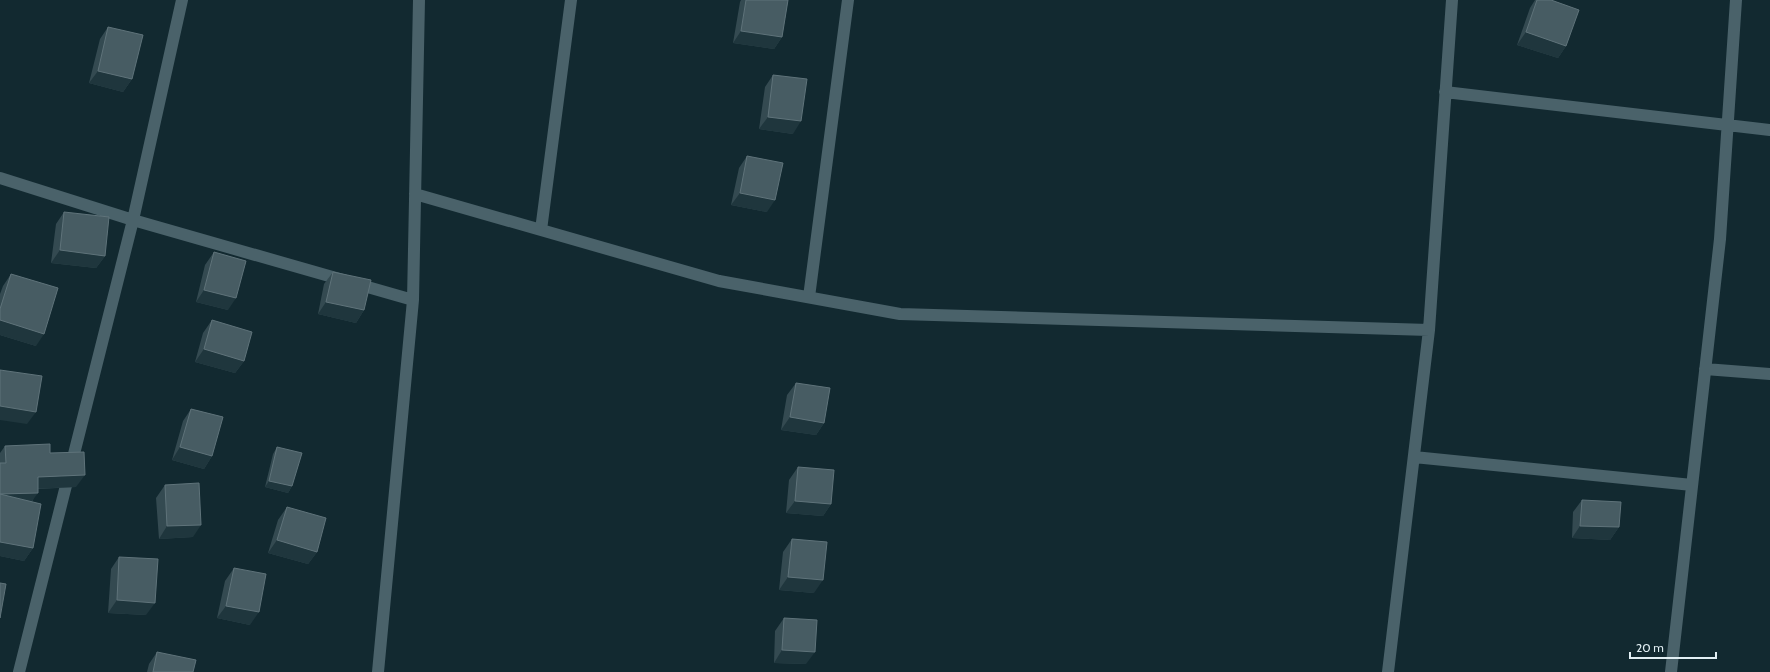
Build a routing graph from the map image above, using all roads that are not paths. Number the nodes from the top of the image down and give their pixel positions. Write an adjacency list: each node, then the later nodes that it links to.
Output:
1 (182, 0): 12 (street)
2 (419, 0): 11 (street)
3 (571, 0): 13 (street)
4 (848, 0): 14 (street)
5 (1452, 0): 7 (street)
6 (1736, 0): 8 (street)
7 (1445, 92): 8 (street); 16 (street)
8 (1728, 125): 9 (street); 17 (street)
9 (1770, 130)
10 (0, 178): 12 (street)
11 (415, 194): 13 (street); 15 (street)
12 (132, 220): 15 (street); 21 (street)
13 (541, 230): 14 (street)
14 (809, 297): 16 (street)
15 (413, 300): 22 (street)
16 (1429, 330): 19 (street)
17 (1705, 369): 18 (street); 20 (street)
18 (1770, 374)
19 (1414, 457): 20 (street); 23 (street)
20 (1692, 485): 24 (street)
21 (19, 672)
22 (378, 672)
23 (1388, 672)
24 (1671, 672)

